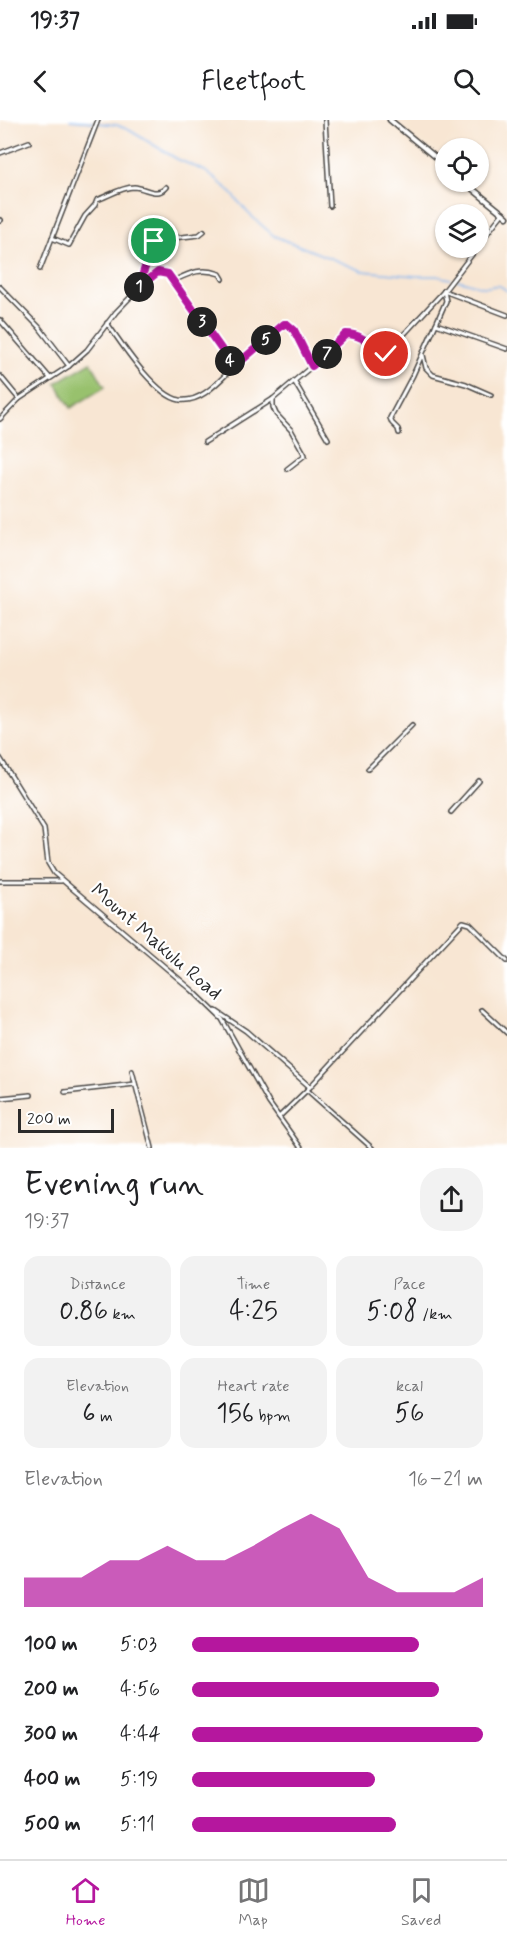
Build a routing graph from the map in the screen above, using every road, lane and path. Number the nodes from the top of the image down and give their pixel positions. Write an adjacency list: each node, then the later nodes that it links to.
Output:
1 (98, 120): 13 (street)
2 (325, 120): 9 (street)
3 (390, 120): 6 (street)
4 (28, 142): 5 (street)
5 (0, 153)
6 (435, 157)
7 (166, 188): 13 (street)
8 (476, 192): 10 (street)
9 (330, 206)
10 (505, 215): 12 (street)
11 (204, 231): 19 (street)
12 (489, 233)
13 (52, 238): 15 (street)
14 (469, 258): 20 (street)
15 (40, 269)
16 (223, 279): 17 (street)
17 (173, 281): 19 (street); 29 (street)
18 (0, 287): 27 (street)
19 (138, 288): 23 (street)
20 (444, 291): 21 (street); 24 (street); 28 (street)
21 (507, 315)
22 (0, 320): 31 (street)
23 (107, 323): 27 (street); 29 (street)
24 (436, 324): 25 (street); 26 (street)
25 (507, 349)
26 (422, 353): 33 (street); 37 (street)
27 (69, 366): 31 (street)
28 (312, 366): 29 (street); 32 (street)
29 (234, 367)
30 (0, 376): 34 (street)
31 (50, 378): 34 (street)
32 (294, 381): 35 (street); 38 (street)
33 (491, 395)
34 (19, 399): 36 (street)
35 (273, 399): 39 (street); 40 (street)
36 (0, 419)
37 (399, 433)
38 (328, 439)
39 (206, 442)
40 (287, 469)
41 (412, 724): 43 (street)
42 (0, 758): 47 (street, Mount Makulu Road)
43 (368, 770)
44 (479, 781): 45 (street)
45 (451, 812)
46 (0, 881): 47 (street)
47 (62, 881): 49 (street, Mount Makulu Road)
48 (507, 962): 54 (street)
49 (212, 1008): 54 (street); 58 (street, Mount Makulu Road)
50 (482, 1010): 51 (street)
51 (507, 1033)
52 (132, 1071): 53 (street)
53 (135, 1084): 55 (street); 59 (street)
54 (308, 1089): 58 (street); 61 (street)
55 (65, 1092)
56 (31, 1095): 57 (street)
57 (0, 1098)
58 (279, 1117): 60 (street, Mount Makulu Road)
59 (152, 1148)
60 (301, 1148)
61 (372, 1148)

